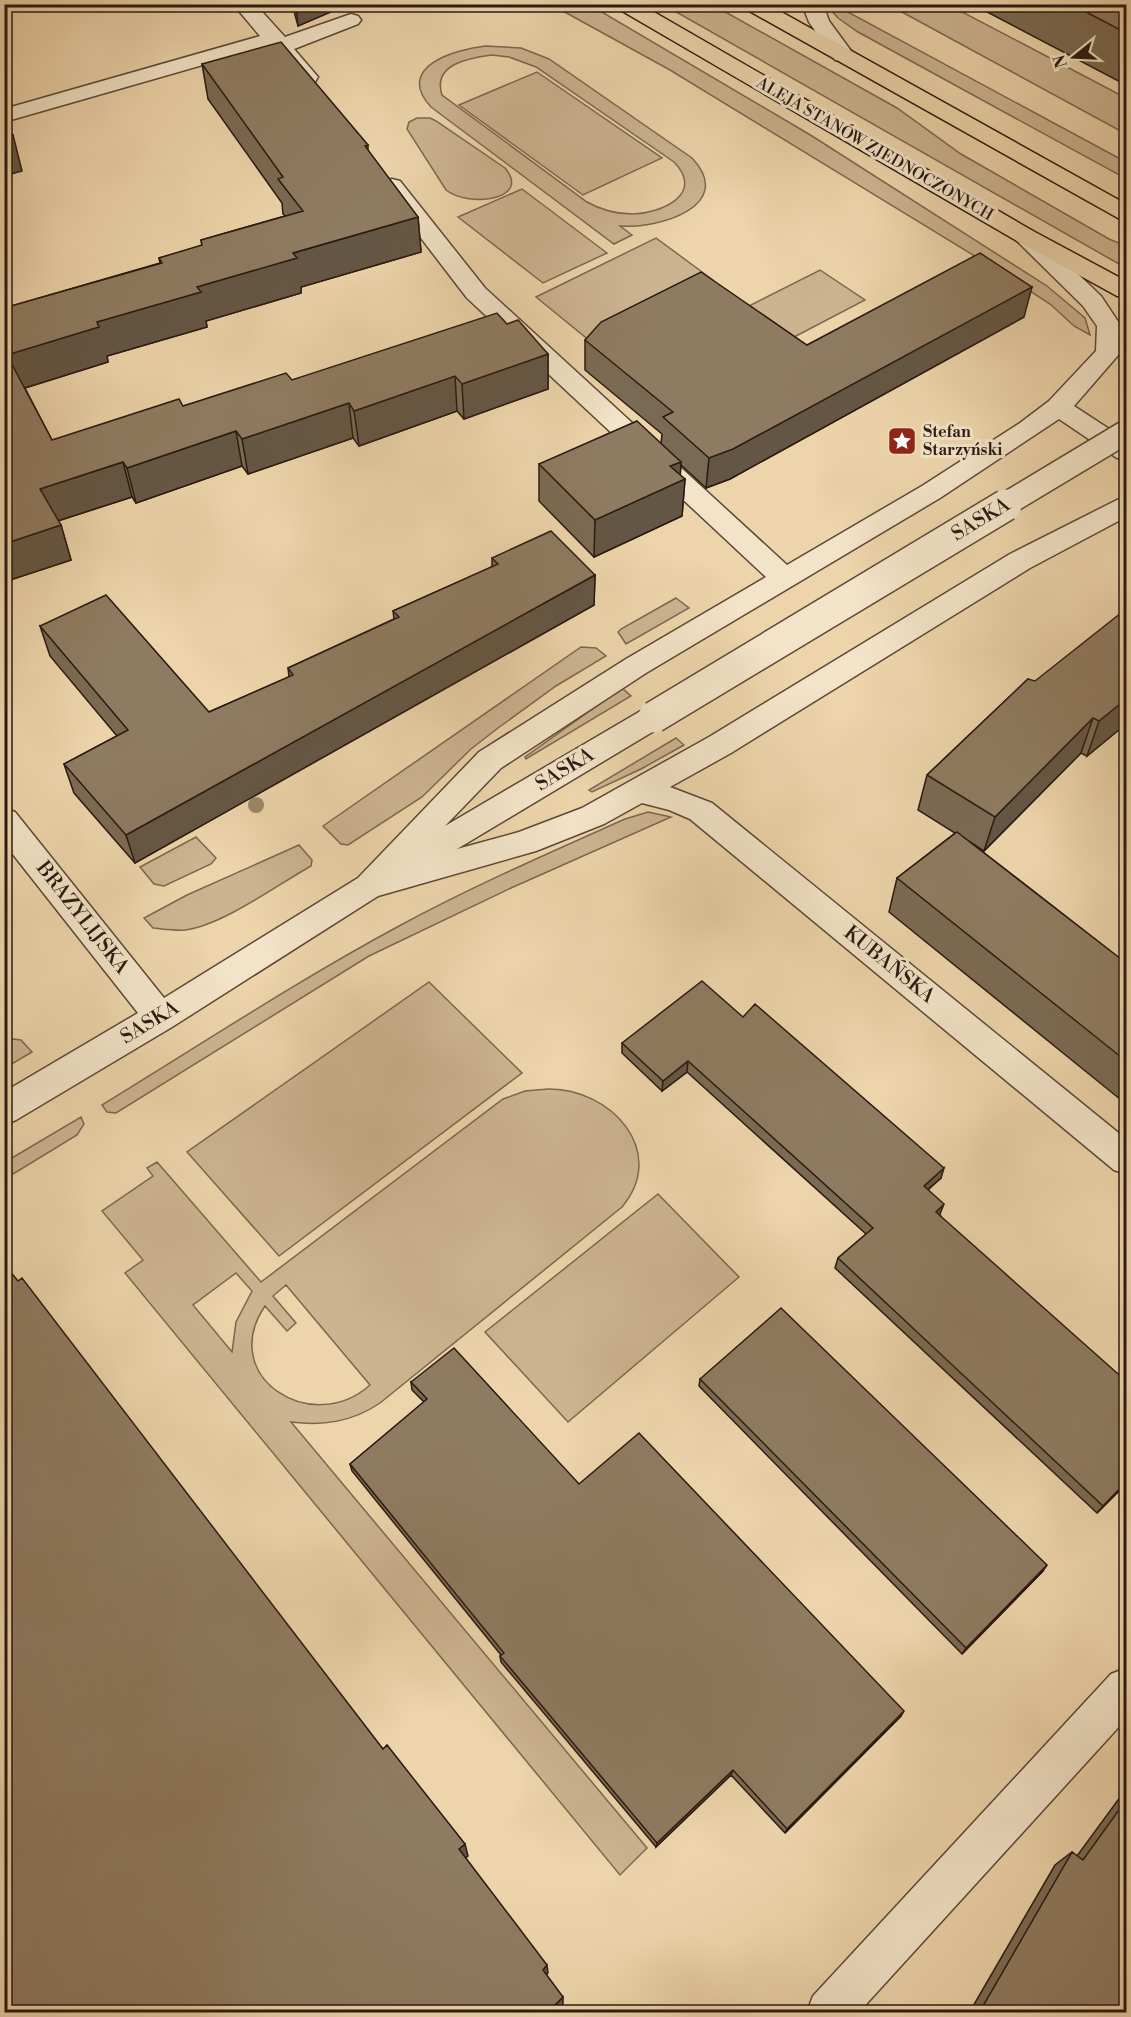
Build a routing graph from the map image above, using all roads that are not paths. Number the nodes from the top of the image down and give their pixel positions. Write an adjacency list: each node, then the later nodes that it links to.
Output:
1 (624, 4): 12 (main road, ALEJA STANÓW ZJEDNOCZONYCH)
2 (752, 4): 7 (main road)
3 (812, 4): 7 (street)
4 (250, 8): 6 (street)
5 (351, 20): 6 (street)
6 (279, 42): 8 (street); 9 (street)
7 (843, 55): 11 (main road)
8 (320, 93)
9 (4, 116)
10 (376, 166): 18 (street)
11 (1126, 213)
12 (1025, 236): 13 (main road, ALEJA STANÓW ZJEDNOCZONYCH); 14 (street)
13 (1126, 291)
14 (1058, 407): 16 (street); 18 (street)
15 (1126, 432): 21 (street, SASKA, bridge)
16 (1126, 452)
17 (1126, 506): 19 (street)
18 (784, 578): 21 (street)
19 (640, 791): 21 (street); 24 (street, KUBAŃSKA)
20 (4, 820): 22 (street, BRAZYLIJSKA)
21 (369, 886): 22 (street, SASKA)
22 (160, 1017): 23 (street, SASKA)
23 (4, 1110)
24 (1126, 1159)
25 (1126, 1689): 26 (street)
26 (830, 2013)

